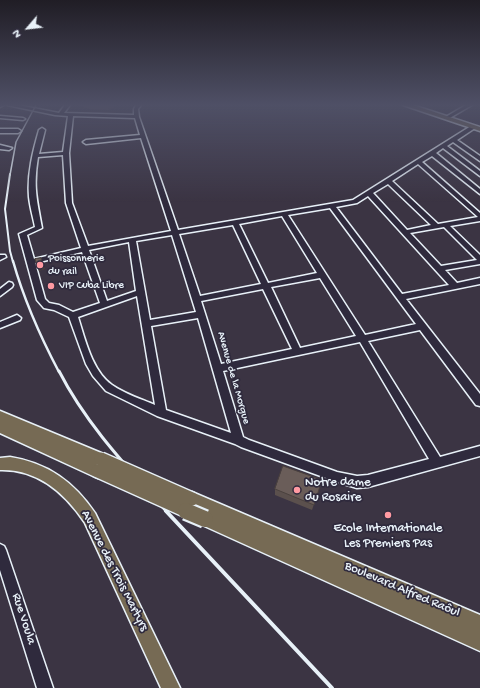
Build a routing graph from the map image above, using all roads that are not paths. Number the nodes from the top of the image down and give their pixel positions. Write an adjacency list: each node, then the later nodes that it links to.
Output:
1 (40, 137): 13 (street)
2 (69, 137): 11 (street)
3 (133, 137): 7 (street)
4 (144, 137): 29 (street, Avenue de la Morgue)
5 (460, 137): 6 (street)
6 (454, 140): 8 (street); 14 (street)
7 (86, 142)
8 (444, 146): 12 (street); 16 (street)
9 (0, 147): 10 (street)
10 (9, 148)
11 (66, 153): 13 (street); 32 (street)
12 (432, 153): 15 (street); 19 (street)
13 (35, 156): 34 (street)
14 (480, 159)
15 (418, 162): 17 (street); 24 (street)
16 (480, 174)
17 (389, 180): 20 (street); 28 (street)
18 (480, 182): 19 (street)
19 (469, 183): 21 (street)
20 (370, 192): 22 (street); 30 (street)
21 (480, 192)
22 (332, 207): 23 (street); 43 (street)
23 (284, 214): 26 (street); 36 (street)
24 (480, 216)
25 (480, 219): 27 (street)
26 (235, 222): 29 (street); 39 (street)
27 (445, 225): 28 (street); 33 (street)
28 (437, 227): 30 (street)
29 (175, 232): 31 (street); 44 (street, Avenue de la Morgue)
30 (406, 232): 35 (street)
31 (132, 240): 32 (street); 41 (street)
32 (84, 249): 34 (street); 45 (street)
33 (480, 260): 35 (street)
34 (31, 262): 47 (street)
35 (439, 269): 40 (street)
36 (322, 275): 39 (street); 52 (street)
37 (480, 281): 40 (street)
38 (9, 285): 42 (street)
39 (267, 285): 44 (street); 53 (street)
40 (456, 286): 43 (street)
41 (142, 292): 45 (street); 49 (street)
42 (0, 293)
43 (401, 297): 51 (street)
44 (197, 299): 46 (street, Avenue de la Morgue)
45 (104, 304): 47 (street)
46 (201, 314): 49 (street); 54 (street, Avenue de la Morgue)
47 (72, 315): 56 (street)
48 (17, 318): 50 (street)
49 (146, 324): 56 (street)
50 (0, 325)
51 (422, 326): 52 (street); 55 (street)
52 (362, 338): 53 (street); 61 (street)
53 (298, 352): 54 (street)
54 (218, 368): 59 (street, Avenue de la Morgue)
55 (480, 402)
56 (161, 413): 59 (street)
57 (0, 416): 63 (main road)
58 (0, 427): 63 (main road)
59 (239, 440): 61 (street, Avenue de la Morgue)
60 (480, 451): 61 (street, Avenue de la Morgue)
61 (437, 462)
62 (0, 464): 67 (main road, Avenue des Trois Martyrs)
63 (100, 465): 65 (main road, Boulevard Alfred Raôul, bridge); 66 (main road, bridge)
64 (0, 550): 68 (street, Rue Voula)
65 (480, 624)
66 (480, 642)
67 (169, 687)
68 (45, 688)

